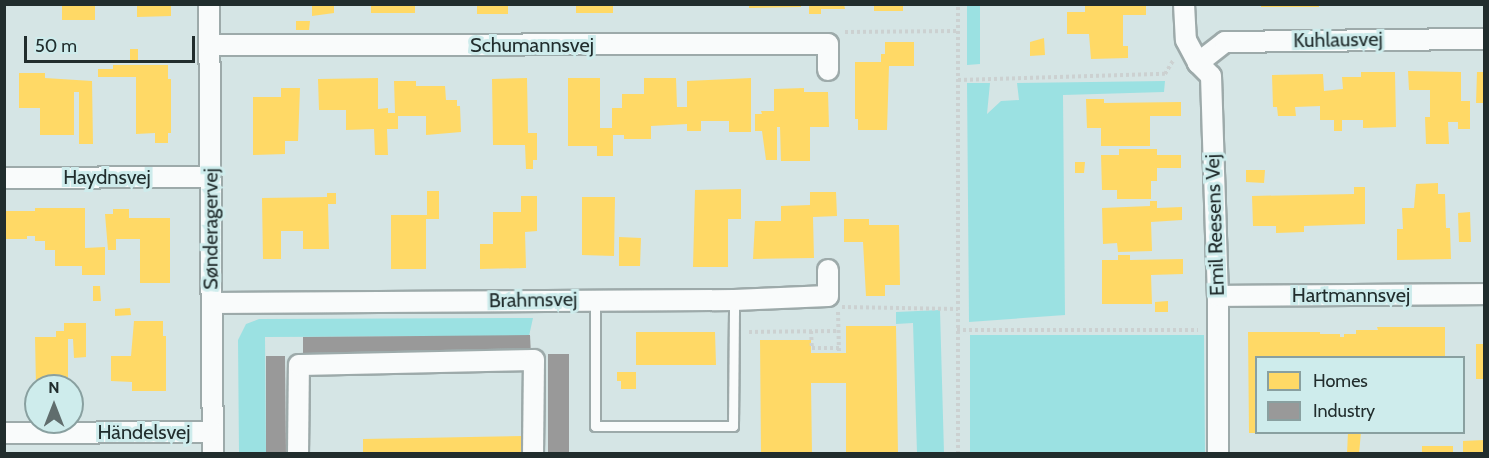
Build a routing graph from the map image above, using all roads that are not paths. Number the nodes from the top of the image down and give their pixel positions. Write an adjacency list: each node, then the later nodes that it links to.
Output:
1 (209, 4): 4 (street, Sønderagervej)
2 (1184, 4): 5 (street, Emil Reesens Vej)
3 (1485, 39): 5 (street, Kuhlausvej)
4 (209, 45): 6 (street, Schumannsvej); 7 (street, Sønderagervej)
5 (1198, 63): 11 (street, Emil Reesens Vej)
6 (828, 70)
7 (210, 177): 8 (street, Haydnsvej); 14 (street, Sønderagervej)
8 (4, 178)
9 (828, 270): 13 (street, Brahmsvej)
10 (1485, 294): 11 (street, Hartmannsvej)
11 (1218, 296): 20 (street, Emil Reesens Vej)
12 (595, 300): 13 (street, Brahmsvej); 13 (lane); 14 (street, Brahmsvej)
13 (734, 300)
14 (212, 303): 15 (street, Sønderagervej)
15 (212, 432): 16 (street, Händelsvej); 17 (street, Sønderagervej)
16 (4, 433)
17 (213, 453)
18 (298, 453): 19 (street)
19 (533, 453)
20 (1218, 453)

